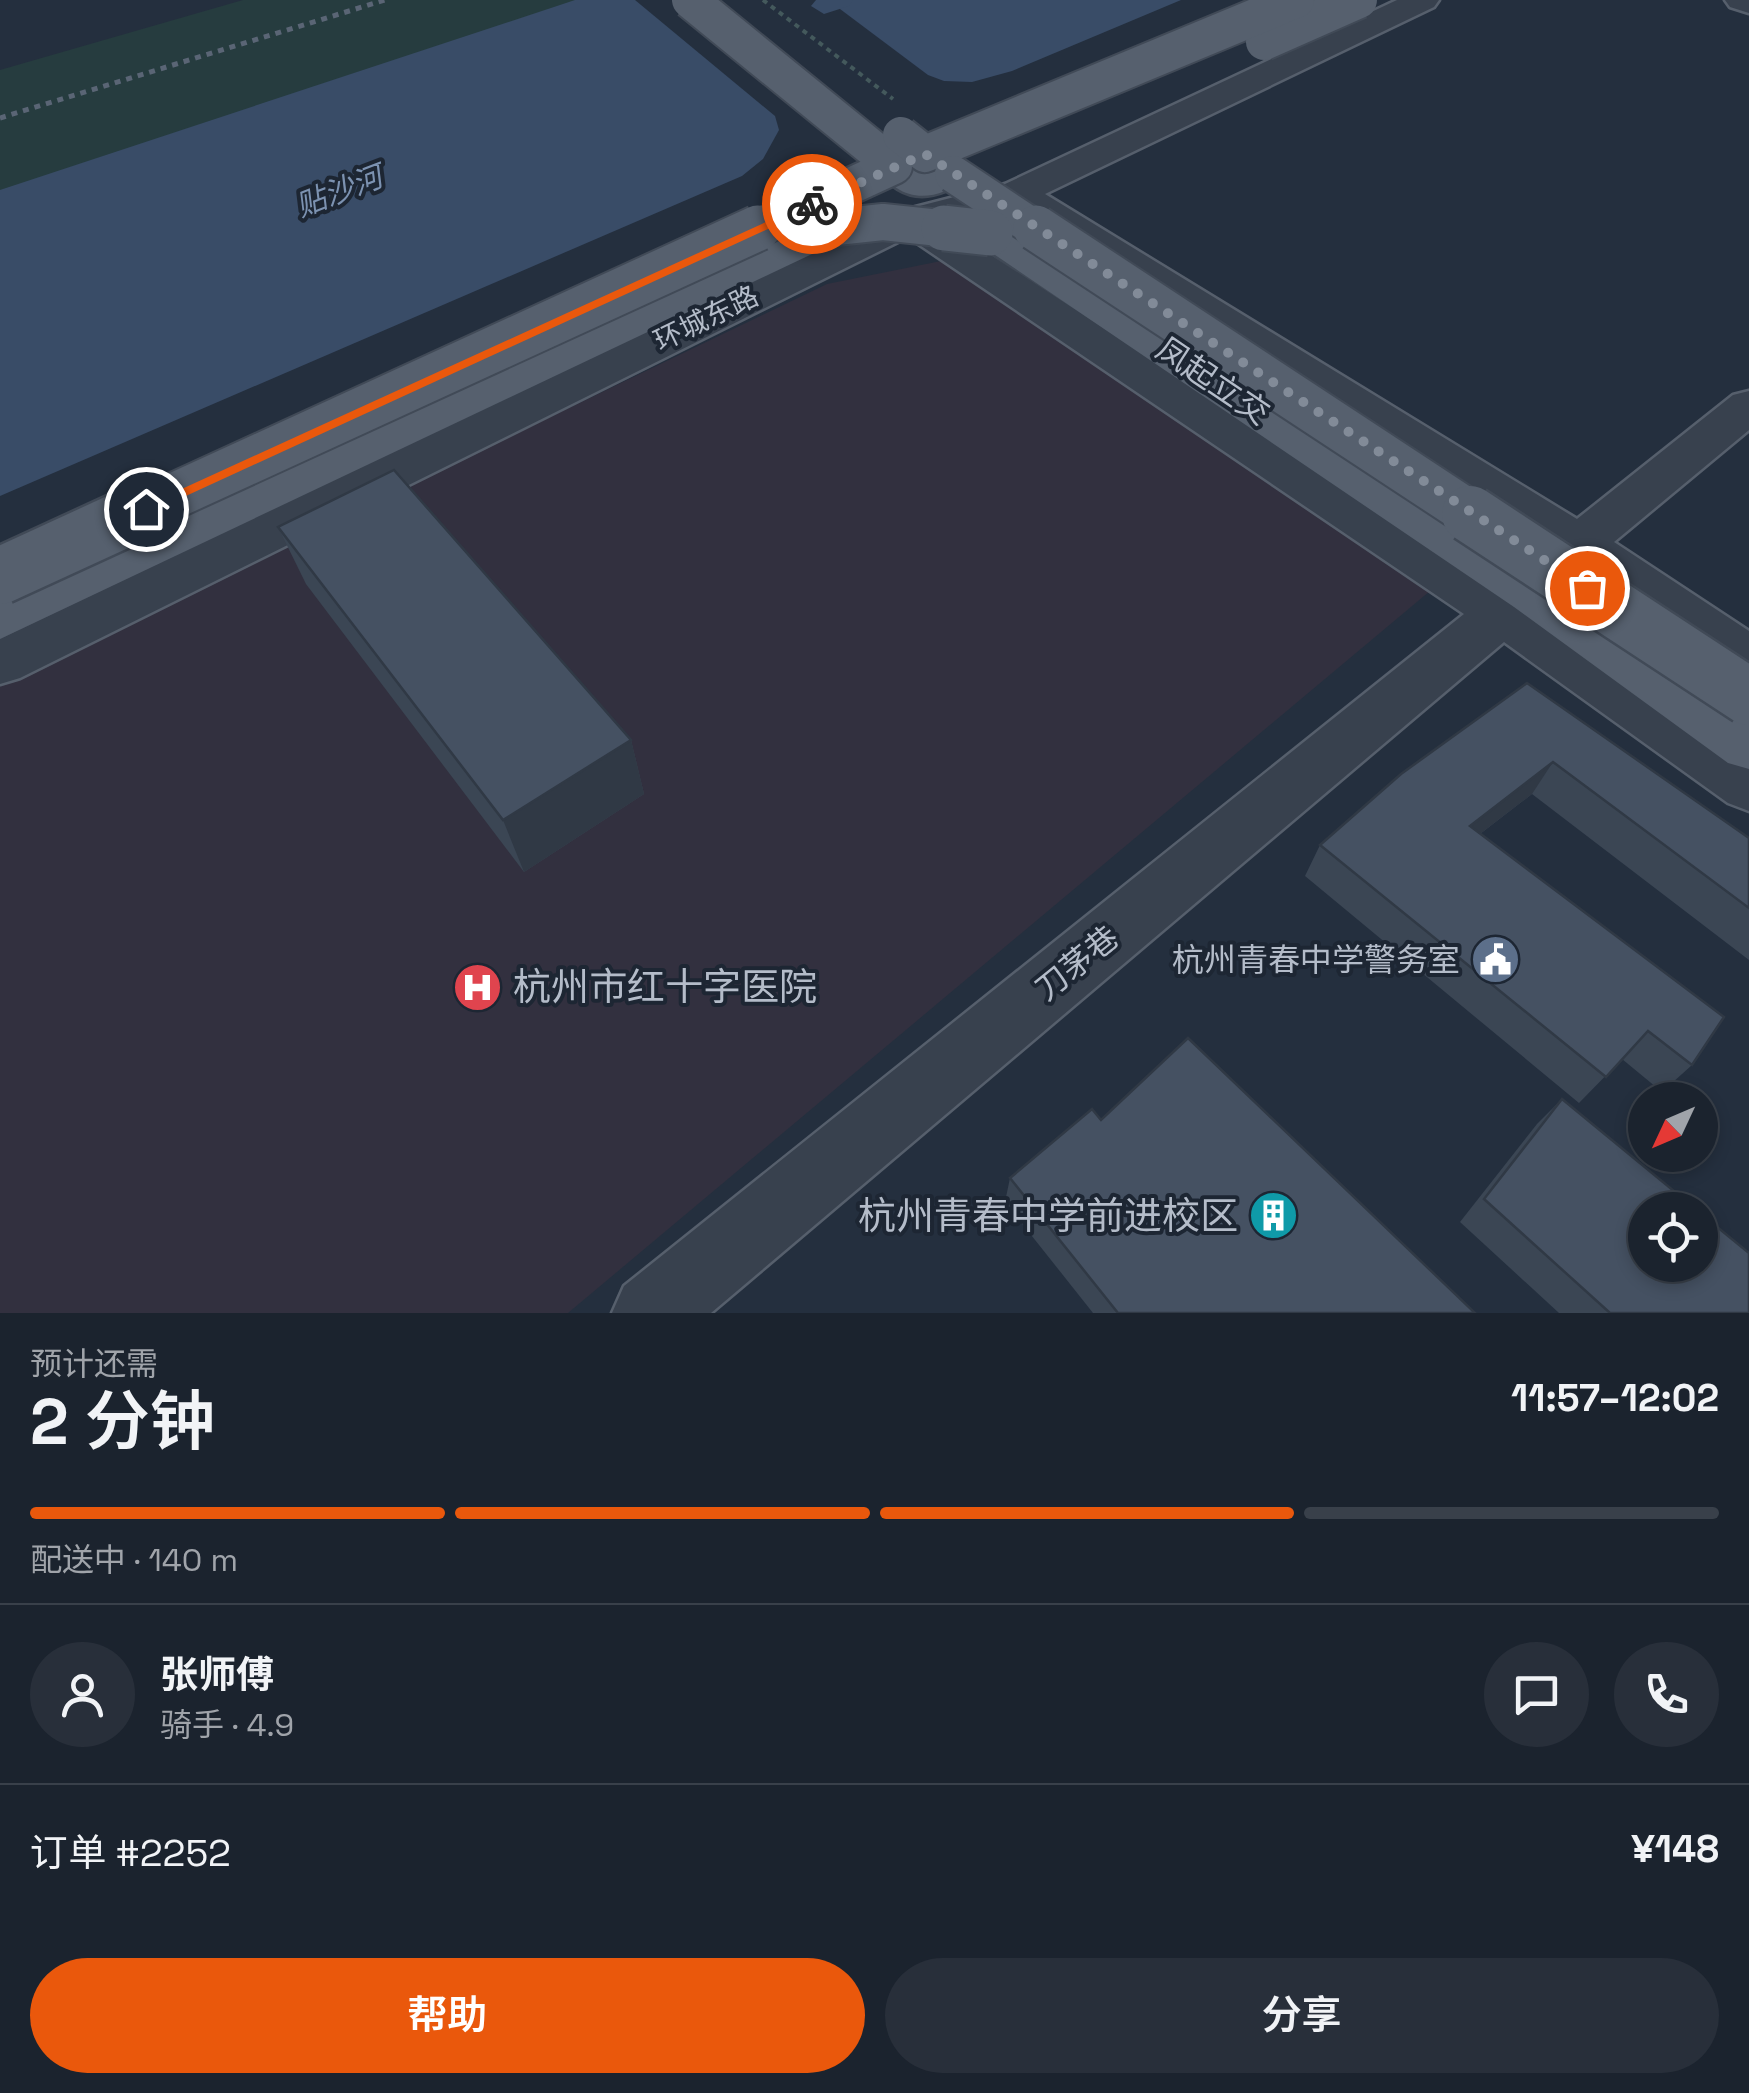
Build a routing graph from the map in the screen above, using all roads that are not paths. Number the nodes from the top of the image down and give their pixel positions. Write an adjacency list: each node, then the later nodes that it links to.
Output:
1 (690, 0): 10 (main road, 凤起立交, bridge)
2 (731, 0): 8 (main road, 凤起立交)
3 (1296, 0): 9 (main road, 环城东路, bridge)
4 (1359, 0): 10 (main road, 环城东路, bridge)
5 (1423, 0): 11 (street, 环城东路)
6 (1741, 0): 7 (street)
7 (1749, 3)
8 (872, 112): 9 (main road); 10 (main road, 凤起立交, bridge)
9 (1018, 115): 10 (main road, 环城东路, bridge)
10 (921, 180): 11 (street, 环城东路); 12 (main road, 环城东路); 13 (main road, 凤起立交); 16 (main road, 环城东路, bridge); 17 (street); 20 (street, 环城东路); 21 (main road, 凤起立交, bridge)
11 (1019, 192): 15 (street)
12 (836, 227): 13 (main road, bridge); 18 (main road, 环城东路)
13 (990, 233): 22 (main road, 凤起立交)
14 (1749, 406): 15 (street)
15 (1579, 544): 19 (street)
16 (0, 576)
17 (1502, 613): 23 (street); 24 (street, 刀茅巷)
18 (0, 619)
19 (1749, 659)
20 (0, 663)
21 (1749, 697)
22 (1749, 746)
23 (1749, 786)
24 (651, 1313)

